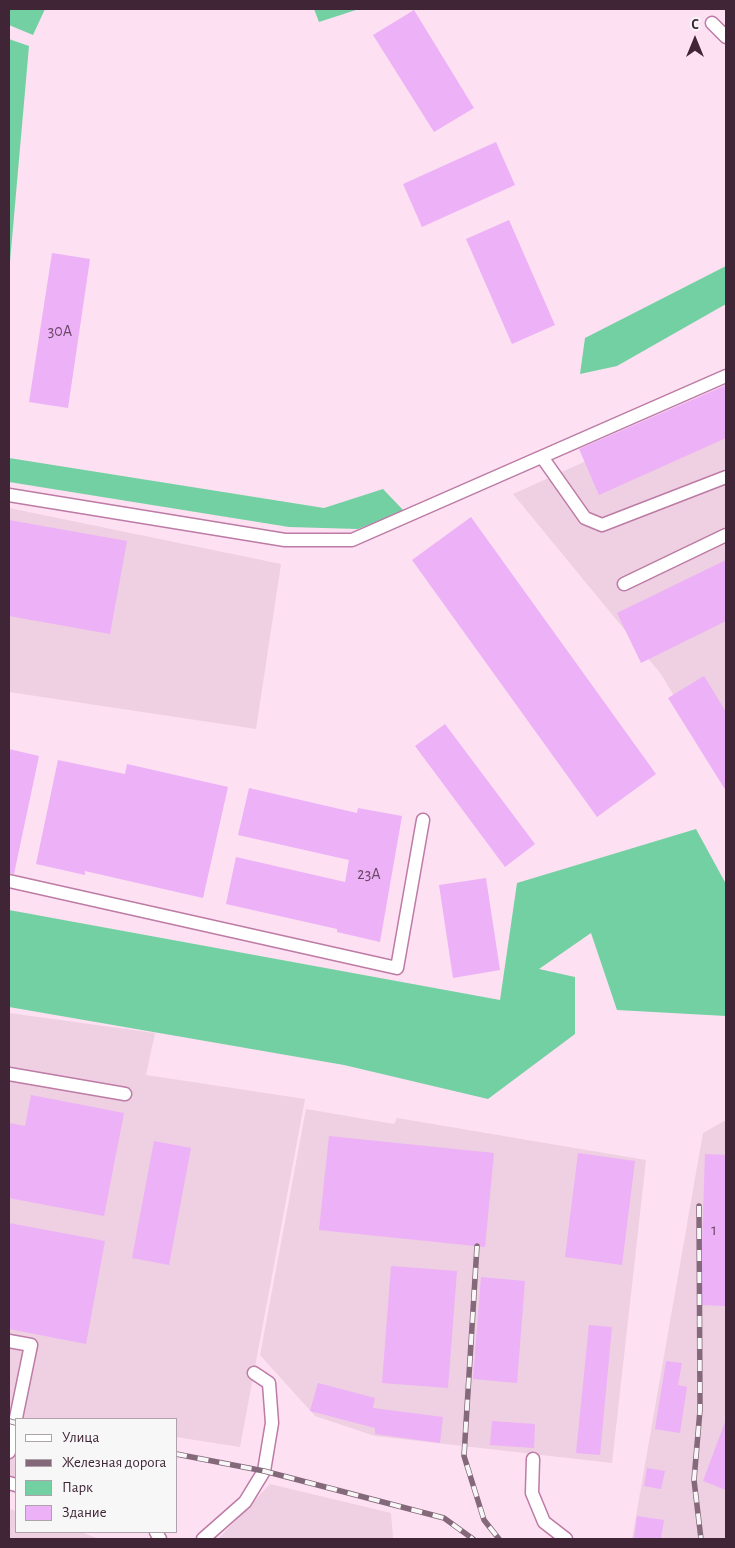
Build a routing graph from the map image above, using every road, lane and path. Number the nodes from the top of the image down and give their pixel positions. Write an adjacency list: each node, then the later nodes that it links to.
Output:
1 (712, 23): 2 (street)
2 (726, 37)
3 (726, 376): 4 (street)
4 (542, 457): 5 (street); 6 (street)
5 (726, 477)
6 (9, 495)
7 (726, 535): 8 (street)
8 (624, 584)
9 (423, 820): 10 (street)
10 (9, 881)
11 (9, 1074): 12 (street)
12 (125, 1094)
13 (9, 1341): 15 (street)
14 (254, 1373): 19 (street)
15 (16, 1418)
16 (15, 1423): 17 (street)
17 (9, 1452)
18 (533, 1459): 20 (street)
19 (202, 1539)
20 (566, 1539)

